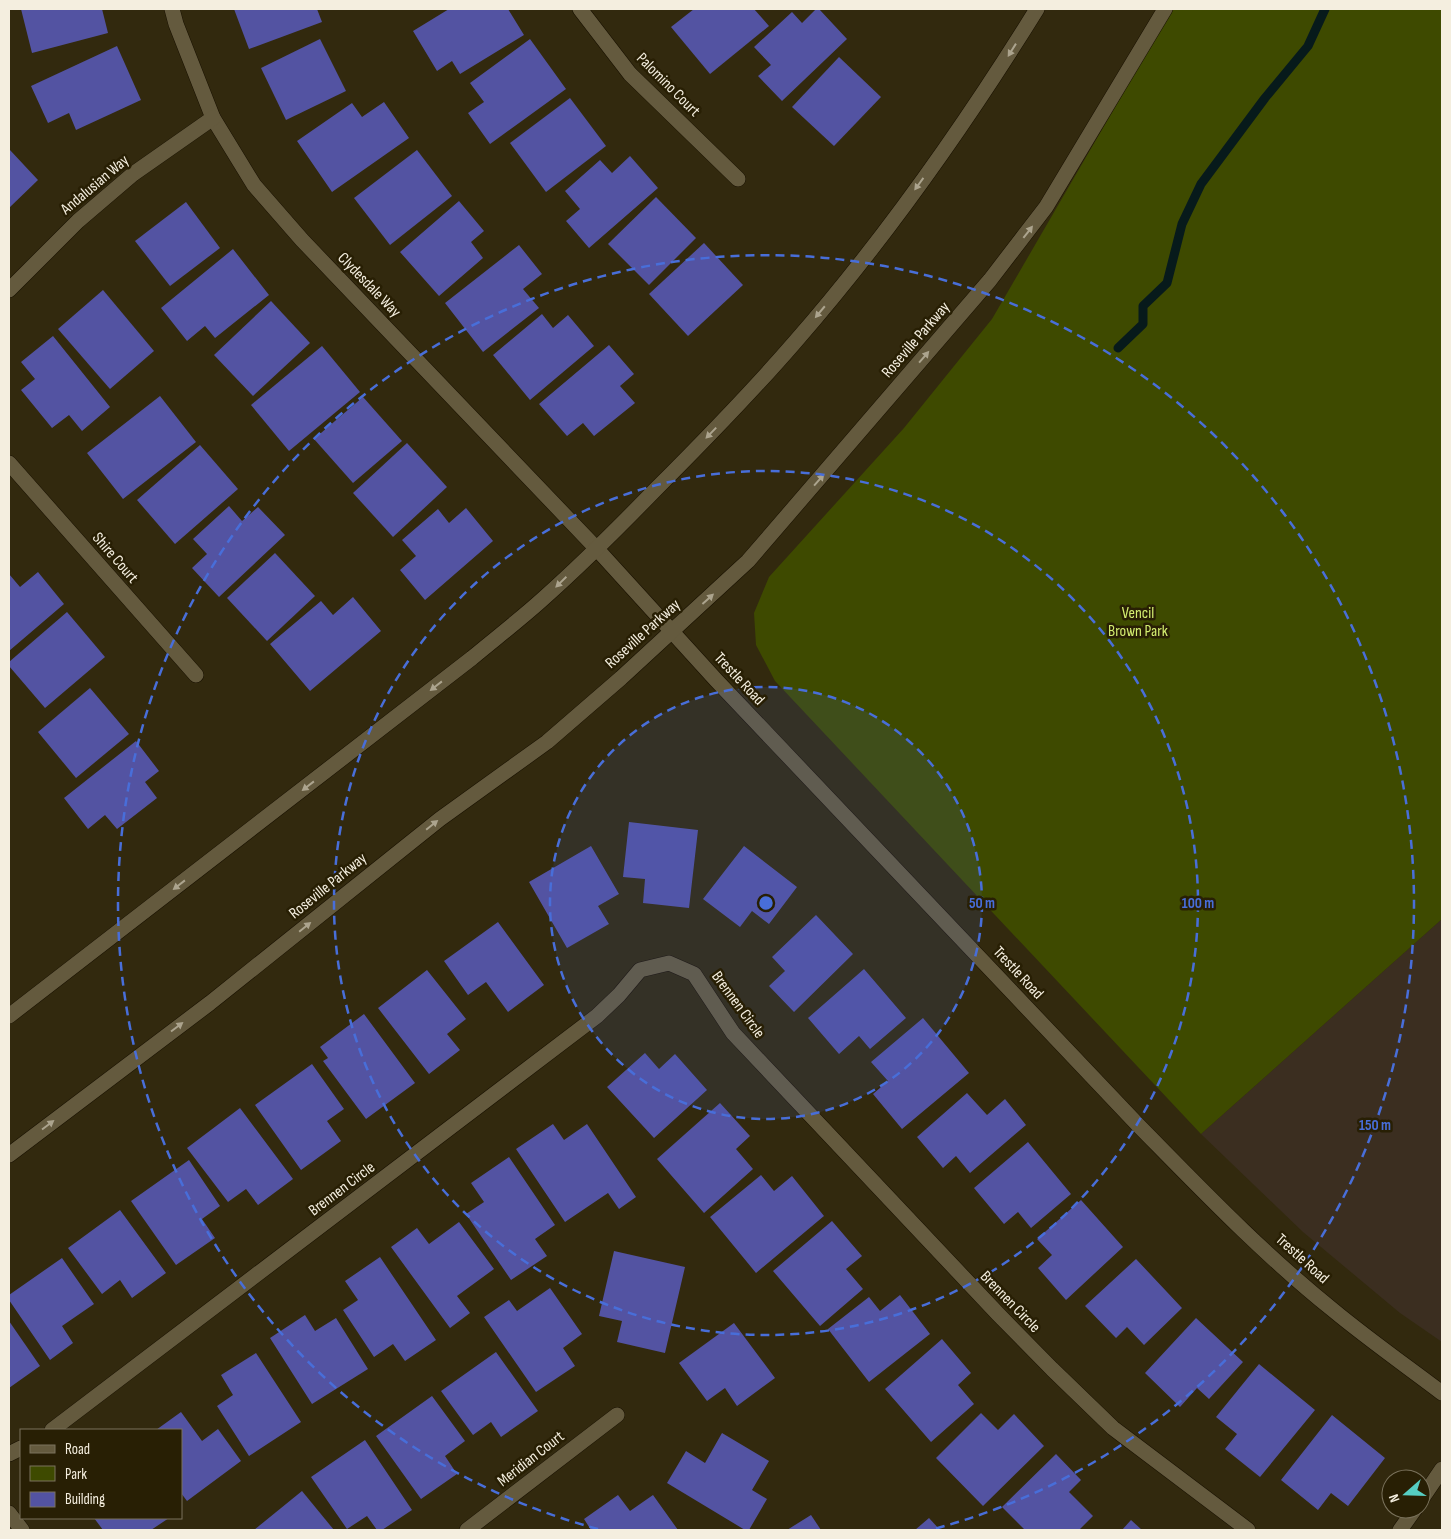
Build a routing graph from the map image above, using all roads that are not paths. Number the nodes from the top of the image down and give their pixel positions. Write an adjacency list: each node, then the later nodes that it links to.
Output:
1 (172, 9): 5 (street, Clydesdale Way)
2 (580, 9): 6 (street, Palomino Court)
3 (1038, 9): 9 (street, one-way to 9)
4 (1165, 9): 10 (street, Roseville Parkway, one-way to 4)
5 (213, 118): 7 (street, Andalusian Way); 9 (street, Clydesdale Way)
6 (738, 178)
7 (9, 290)
8 (9, 463): 11 (street, Shire Court)
9 (596, 548): 10 (street, Trestle Road); 12 (street, one-way to 12)
10 (671, 631): 13 (street, Roseville Parkway, one-way to 10); 14 (street, Trestle Road)
11 (196, 675)
12 (9, 1016)
13 (9, 1155)
14 (1442, 1393)
15 (617, 1415): 22 (street, Meridian Court)
16 (53, 1429): 23 (street, Brennen Circle)
17 (1442, 1469): 18 (street)
18 (1431, 1485)
19 (9, 1513): 21 (street)
20 (1408, 1519): 24 (street)
21 (22, 1530)
22 (467, 1530)
23 (1248, 1530)
24 (1400, 1530)

